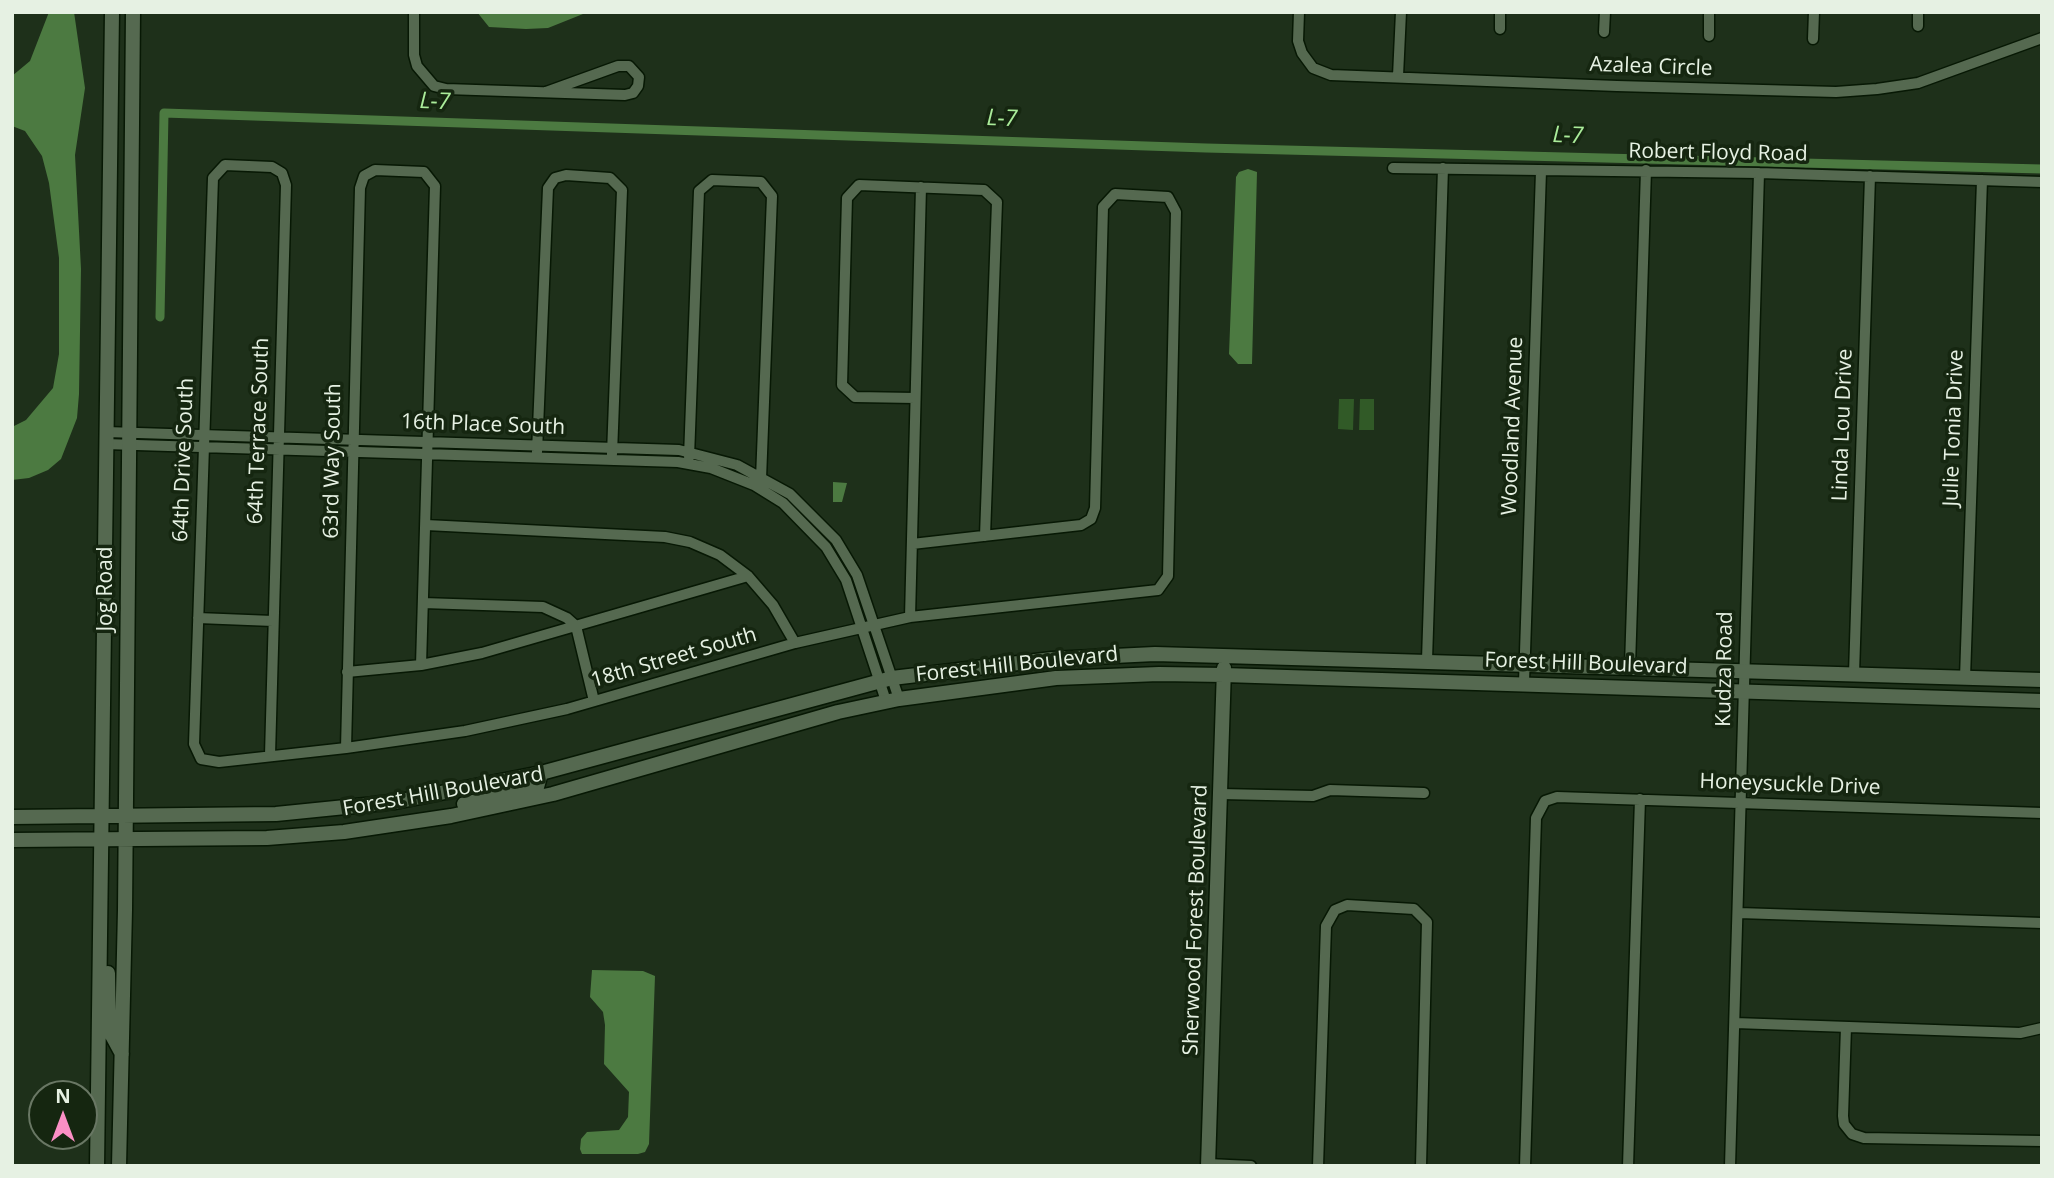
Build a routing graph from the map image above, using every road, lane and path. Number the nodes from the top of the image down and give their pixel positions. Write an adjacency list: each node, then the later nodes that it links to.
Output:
1 (111, 12): 30 (main road, Jog Road)
2 (132, 12): 31 (main road, Jog Road)
3 (414, 12): 18 (street)
4 (1299, 12): 17 (street, Azalea Circle)
5 (1401, 12): 17 (street)
6 (1500, 12): 12 (street)
7 (1605, 12): 13 (street)
8 (1709, 12): 14 (street)
9 (1814, 12): 16 (street)
10 (1918, 12): 11 (street)
11 (1918, 26)
12 (1500, 29)
13 (1604, 32)
14 (1709, 36)
15 (2042, 38): 17 (street, Azalea Circle)
16 (1813, 40)
17 (1398, 76)
18 (546, 92): 18 (street)
19 (220, 168): 32 (street, 64th Drive South); 33 (street, 64th Terrace South)
20 (1393, 168): 21 (street, Robert Floyd Road)
21 (1443, 168): 23 (street, Robert Floyd Road); 54 (street)
22 (1646, 170): 23 (street, Robert Floyd Road); 24 (street, Robert Floyd Road); 57 (street)
23 (1541, 171): 55 (street, Woodland Avenue)
24 (1759, 173): 25 (street, Robert Floyd Road); 58 (street, Kudza Road)
25 (1870, 177): 26 (street, Robert Floyd Road); 60 (street, Linda Lou Drive)
26 (1982, 180): 27 (street, Robert Floyd Road); 62 (street, Julie Tonia Drive)
27 (2042, 182)
28 (921, 187): 29 (street); 29 (street); 42 (street)
29 (915, 398): 44 (street)
30 (106, 438): 31 (street, 16th Place South); 81 (main road, Jog Road)
31 (127, 439): 32 (street, 16th Place South); 82 (main road, Jog Road)
32 (203, 440): 33 (street, 16th Place South); 48 (street, 64th Drive South)
33 (277, 443): 34 (street, 16th Place South); 49 (street, 64th Terrace South)
34 (352, 445): 35 (street, 16th Place South); 35 (street, 63rd Way South); 59 (street, 63rd Way South)
35 (428, 448): 36 (street, 16th Place South); 41 (street)
36 (537, 452): 37 (street, 16th Place South); 37 (street)
37 (612, 454): 38 (street, 16th Place South)
38 (689, 458): 39 (street, 16th Place South); 39 (street); 40 (street, 16th Place South)
39 (762, 476): 40 (street); 43 (street, 16th Place South)
40 (761, 489): 43 (street, 16th Place South)
41 (426, 525): 45 (street); 46 (street)
42 (985, 536): 44 (street); 47 (street, 18th Street South)
43 (827, 539): 51 (street, 16th Place South)
44 (912, 544): 47 (street)
45 (748, 576): 50 (street); 52 (street)
46 (423, 603): 50 (street); 56 (street)
47 (910, 617): 51 (street, 18th Street South)
48 (198, 618): 49 (street); 72 (street, 64th Drive South)
49 (273, 621): 73 (street, 64th Terrace South)
50 (576, 626): 56 (street); 68 (street)
51 (870, 626): 52 (street, 18th Street South); 63 (street, 16th Place South)
52 (794, 643): 68 (street, 18th Street South)
53 (1225, 656): 54 (main road, Forest Hill Boulevard); 61 (main road, Sherwood Forest Boulevard); 63 (main road, Forest Hill Boulevard)
54 (1426, 660): 55 (main road, Forest Hill Boulevard)
55 (1524, 663): 57 (main road, Forest Hill Boulevard); 65 (street, Woodland Avenue)
56 (421, 665): 59 (street)
57 (1630, 666): 58 (main road, Forest Hill Boulevard)
58 (1743, 670): 60 (main road, Forest Hill Boulevard); 66 (street, Kudza Road)
59 (347, 672): 71 (street, 63rd Way South)
60 (1854, 674): 62 (main road, Forest Hill Boulevard)
61 (1224, 675): 65 (main road, Forest Hill Boulevard); 67 (main road, Forest Hill Boulevard); 77 (main road, Sherwood Forest Boulevard)
62 (1965, 678): 64 (main road, Forest Hill Boulevard)
63 (886, 679): 67 (street, 16th Place South); 70 (main road, Forest Hill Boulevard)
64 (2042, 680)
65 (1524, 682): 66 (main road, Forest Hill Boulevard)
66 (1744, 690): 69 (main road, Forest Hill Boulevard); 79 (street, Kudza Road)
67 (893, 700): 76 (main road, Forest Hill Boulevard)
68 (594, 701): 71 (street, 18th Street South)
69 (2042, 701)
70 (708, 727): 74 (main road, Forest Hill Boulevard); 76 (main road)
71 (345, 748): 73 (street, 18th Street South)
72 (197, 755): 73 (street, 18th Street South)
73 (270, 755)
74 (541, 773): 82 (main road, Forest Hill Boulevard); 84 (main road)
75 (1424, 793): 77 (street)
76 (553, 794): 84 (main road, Forest Hill Boulevard)
77 (1221, 794): 98 (main road, Sherwood Forest Boulevard)
78 (1640, 799): 79 (street, Honeysuckle Drive); 104 (street, Honeysuckle Drive); 105 (street)
79 (1742, 803): 80 (street, Honeysuckle Drive); 88 (street, Kudza Road)
80 (2042, 813)
81 (101, 815): 82 (main road, Forest Hill Boulevard); 83 (main road, Forest Hill Boulevard); 86 (main road, Jog Road)
82 (126, 816): 87 (main road, Jog Road)
83 (12, 817)
84 (399, 824): 87 (main road, Forest Hill Boulevard)
85 (12, 840): 86 (main road, Forest Hill Boulevard)
86 (101, 840): 87 (main road, Forest Hill Boulevard); 90 (main road, Jog Road)
87 (126, 840): 95 (main road, Jog Road)
88 (1739, 913): 89 (street); 91 (street, Kudza Road)
89 (2042, 923)
90 (99, 952): 94 (main road, Jog Road); 95 (main road)
91 (1735, 1023): 92 (street); 106 (street, Kudza Road)
92 (1846, 1027): 93 (street); 97 (street)
93 (2042, 1028)
94 (99, 1051): 96 (main road); 99 (main road, Jog Road)
95 (122, 1054): 96 (main road, Jog Road)
96 (121, 1093): 100 (main road, Jog Road)
97 (2042, 1142)
98 (1208, 1165): 101 (street)
99 (97, 1166)
100 (119, 1166)
101 (1251, 1166)
102 (1318, 1166): 103 (street)
103 (1421, 1166)
104 (1525, 1166)
105 (1628, 1166)
106 (1730, 1166)

